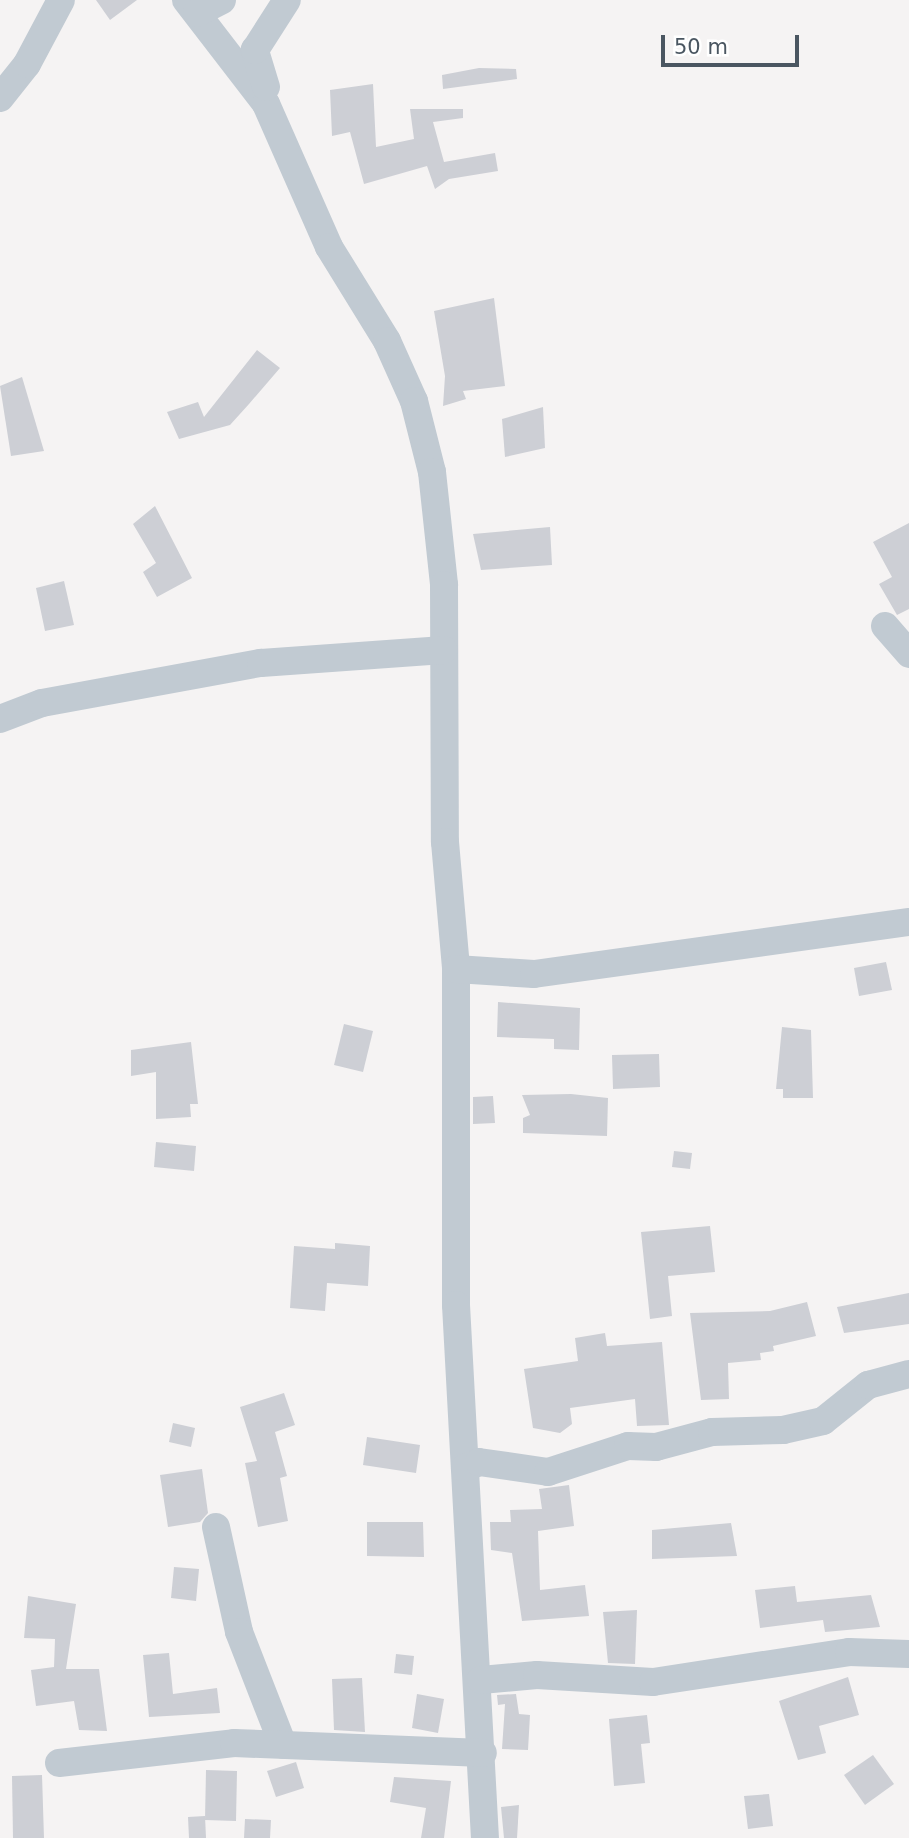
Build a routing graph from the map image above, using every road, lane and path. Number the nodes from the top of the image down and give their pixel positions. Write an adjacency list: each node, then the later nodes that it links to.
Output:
1 (61, 0): 5 (street)
2 (222, 0): 4 (street)
3 (287, 0): 6 (street)
4 (192, 6): 6 (street)
5 (0, 98)
6 (278, 130): 8 (street)
7 (885, 626): 9 (street)
8 (444, 650): 10 (street); 12 (street)
9 (909, 654)
10 (0, 719)
11 (909, 922): 12 (street)
12 (456, 969): 14 (street)
13 (909, 1374): 14 (street)
14 (465, 1468): 17 (street)
15 (216, 1527): 18 (street)
16 (909, 1654): 17 (street)
17 (481, 1679): 19 (street)
18 (283, 1745): 19 (street); 20 (street)
19 (483, 1753): 21 (street)
20 (60, 1763)
21 (485, 1838)

